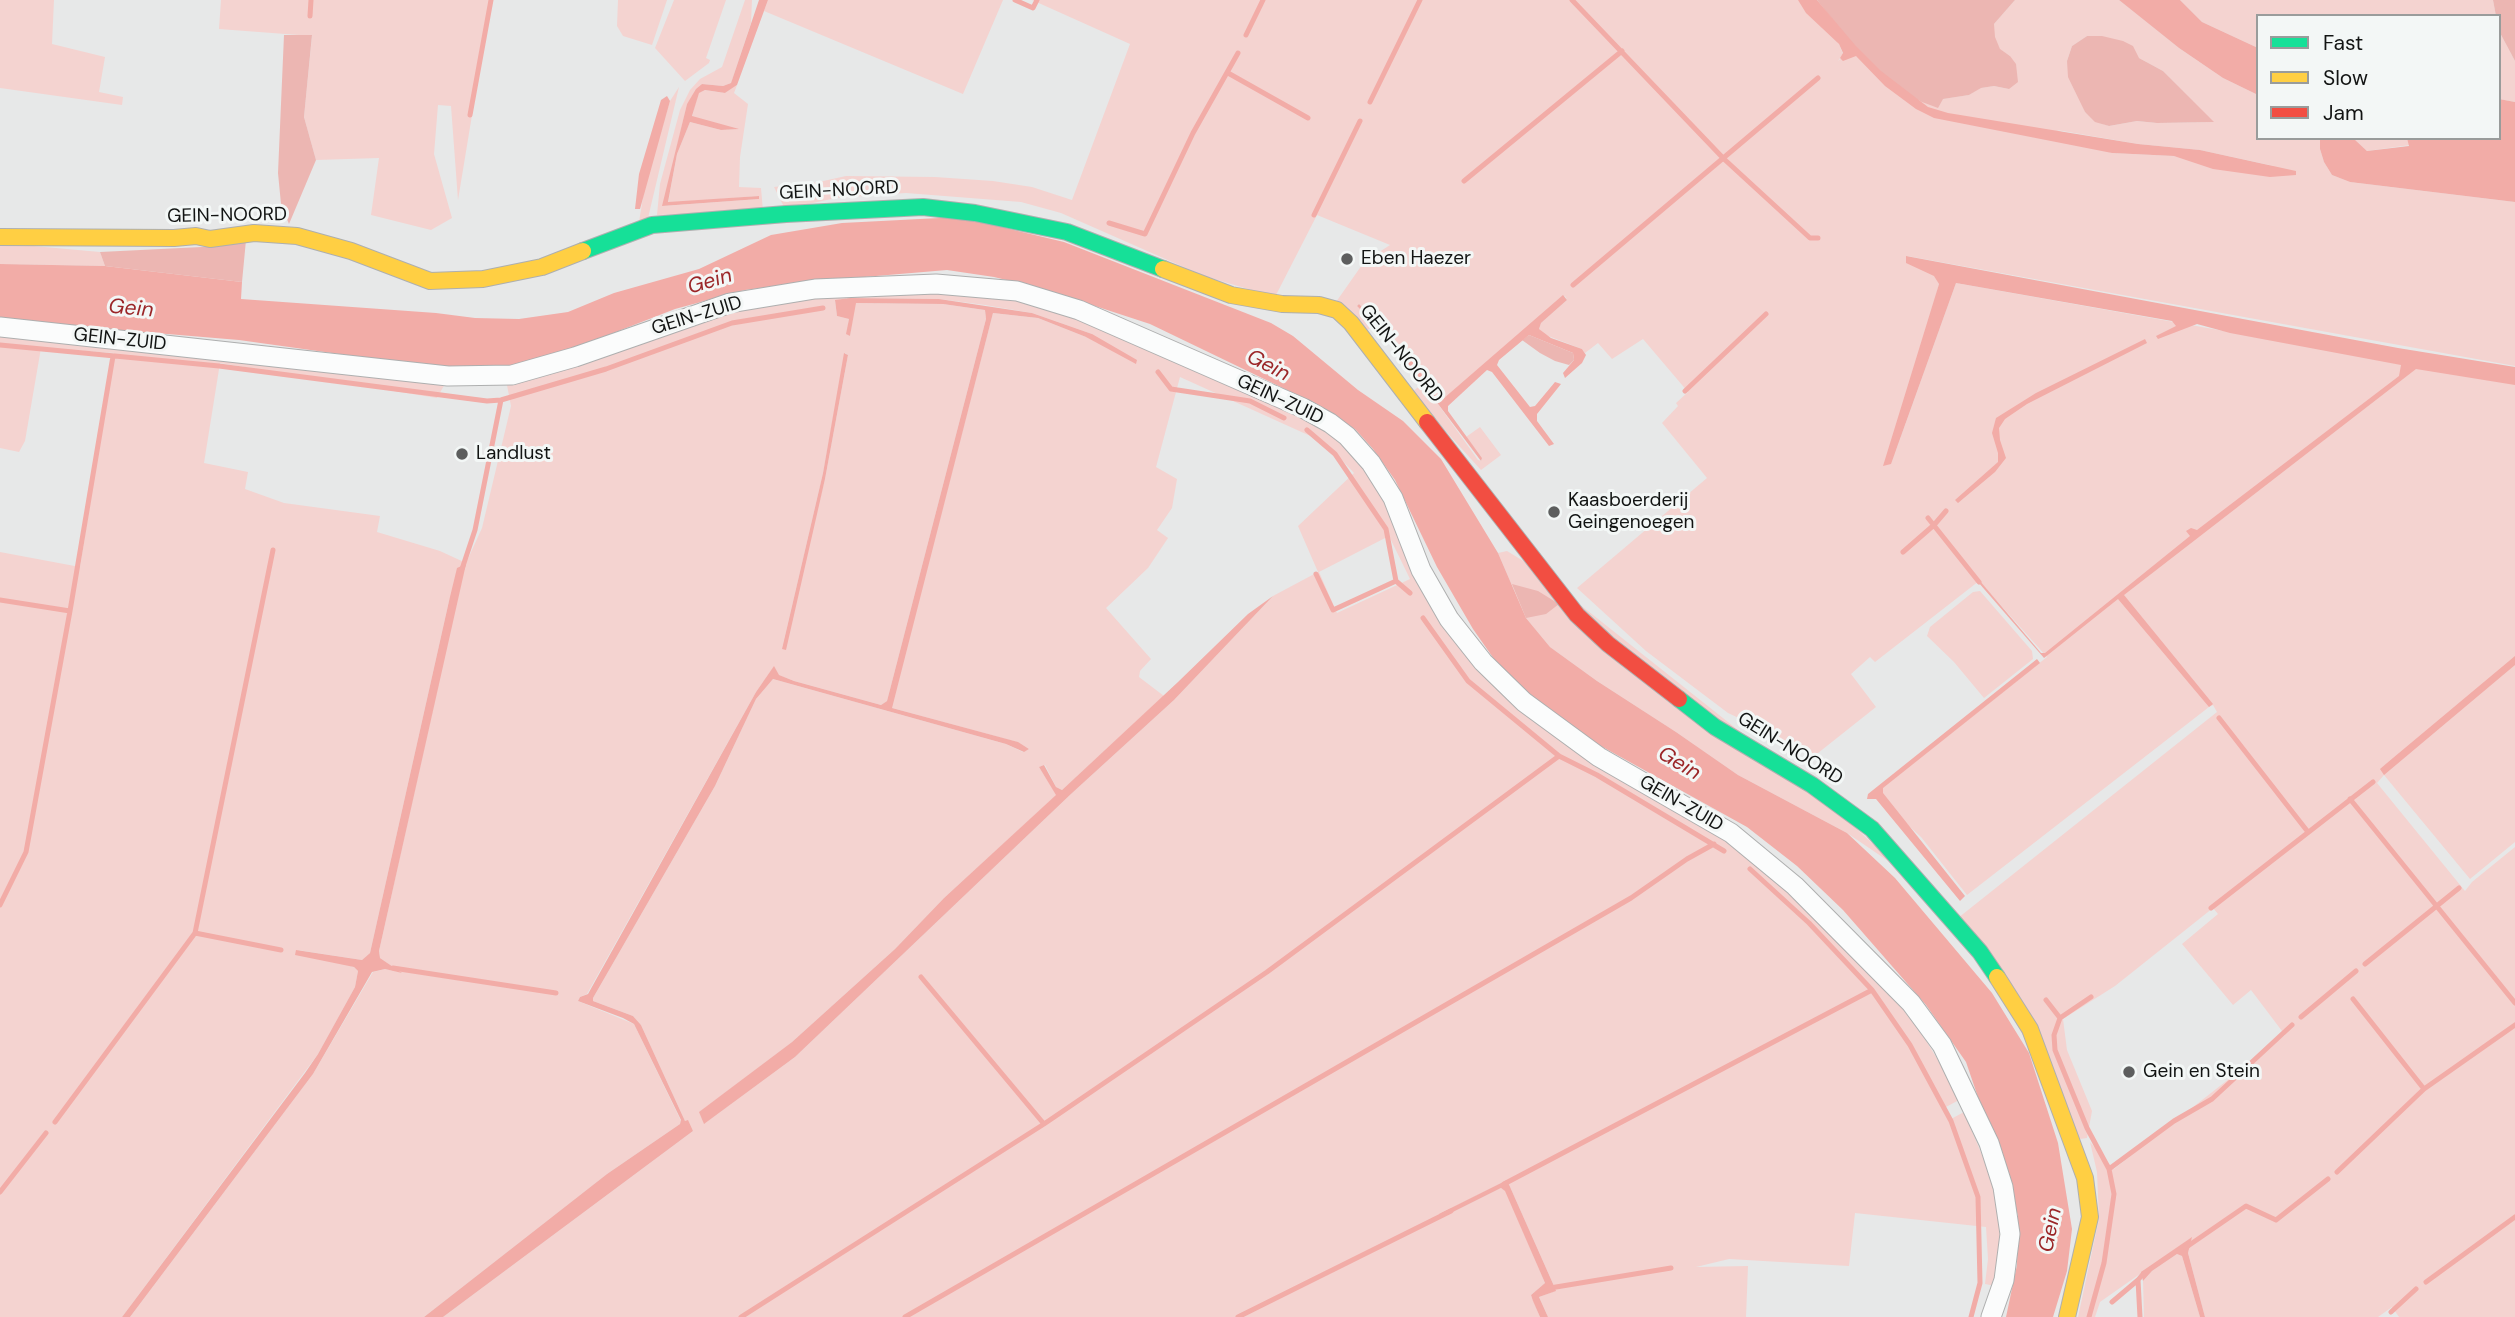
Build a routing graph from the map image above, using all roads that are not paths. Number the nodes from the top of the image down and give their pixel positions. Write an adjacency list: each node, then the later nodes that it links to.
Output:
1 (0, 237): 4 (street, GEIN-NOORD)
2 (0, 327): 3 (street, GEIN-ZUID)
3 (1991, 1317)
4 (2067, 1317)

